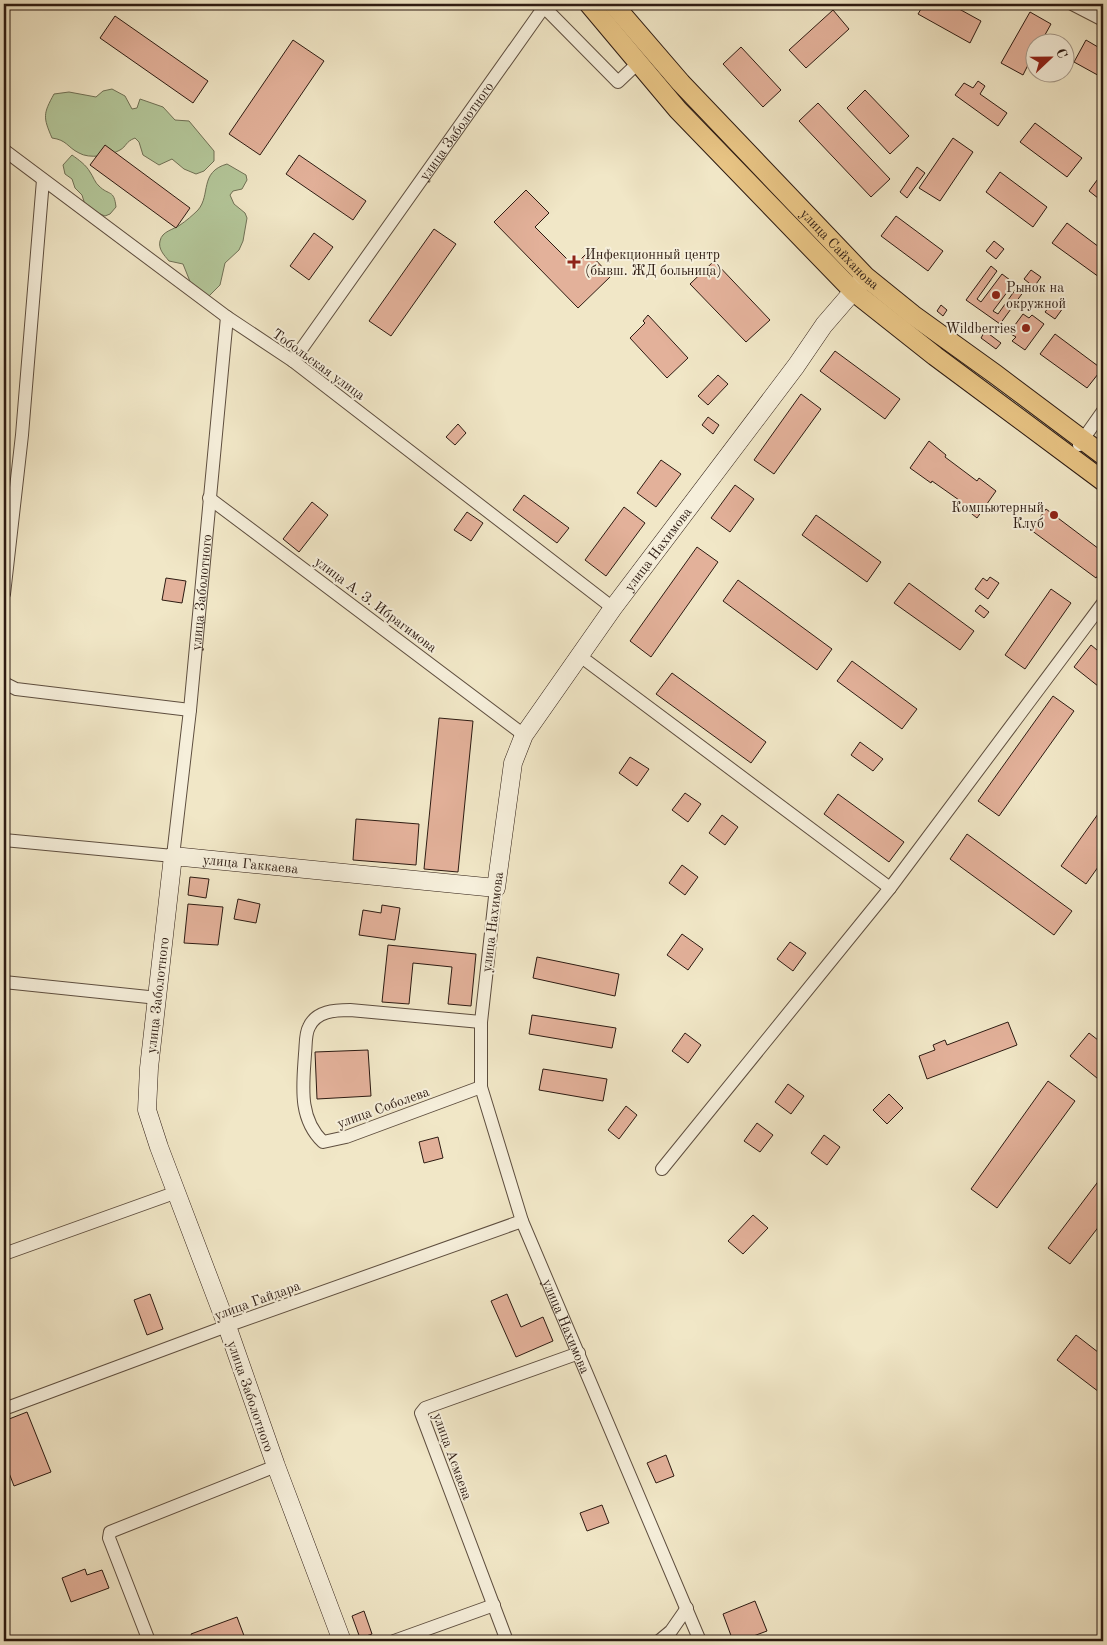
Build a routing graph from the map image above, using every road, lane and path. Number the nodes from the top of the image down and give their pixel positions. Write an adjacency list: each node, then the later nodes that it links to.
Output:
1 (588, 4): 5 (main road)
2 (613, 4): 8 (main road, улица Сайханова)
3 (1072, 4): 4 (street)
4 (1103, 20)
5 (638, 63): 9 (main road); 11 (street, улица Заболотного)
6 (4, 150): 7 (street, Тобольская улица)
7 (43, 180): 10 (street, Тобольская улица); 18 (street)
8 (866, 277): 9 (street, улица Нахимова); 13 (main road, улица Сайханова)
9 (853, 290): 15 (main road); 20 (street, улица Нахимова)
10 (227, 317): 11 (street, Тобольская улица); 17 (street, улица Заболотного)
11 (293, 361): 20 (street, Тобольская улица)
12 (1103, 410): 13 (street)
13 (1082, 439): 14 (main road, улица Сайханова); 15 (street)
14 (1103, 455)
15 (1070, 457): 16 (main road)
16 (1103, 482)
17 (209, 498): 23 (street, улица Заболотного); 24 (street, улица А. З. Ибрагимова)
18 (4, 594)
19 (1103, 603): 28 (street)
20 (612, 608): 21 (street, улица Нахимова)
21 (580, 656): 24 (street, улица Нахимова); 28 (street)
22 (4, 683): 23 (street)
23 (190, 710): 26 (street, улица Заболотного)
24 (524, 735): 27 (street, улица Нахимова)
25 (4, 840): 26 (street, улица Гаккаева)
26 (173, 856): 27 (street, улица Гаккаева); 30 (street, улица Заболотного)
27 (496, 888): 31 (street, улица Нахимова)
28 (890, 888): 33 (street)
29 (4, 982): 30 (street)
30 (158, 998): 34 (street, улица Заболотного)
31 (481, 1022): 32 (street, улица Нахимова); 32 (street, улица Соболева)
32 (481, 1087): 35 (street, улица Нахимова)
33 (662, 1169)
34 (177, 1192): 36 (street); 37 (street, улица Заболотного)
35 (522, 1221): 37 (street, улица Гайдара); 38 (street, улица Нахимова)
36 (4, 1254)
37 (227, 1326): 39 (street, улица Гайдара); 40 (street, улица Заболотного)
38 (579, 1353): 41 (street, улица Асмаева); 42 (street, улица Нахимова)
39 (4, 1409)
40 (276, 1466): 43 (street); 44 (street, улица Заболотного)
41 (494, 1605): 45 (street); 46 (street, улица Асмаева)
42 (687, 1608): 47 (street); 48 (street, улица Нахимова)
43 (148, 1641)
44 (342, 1641)
45 (394, 1641)
46 (507, 1641)
47 (659, 1641)
48 (700, 1641)

